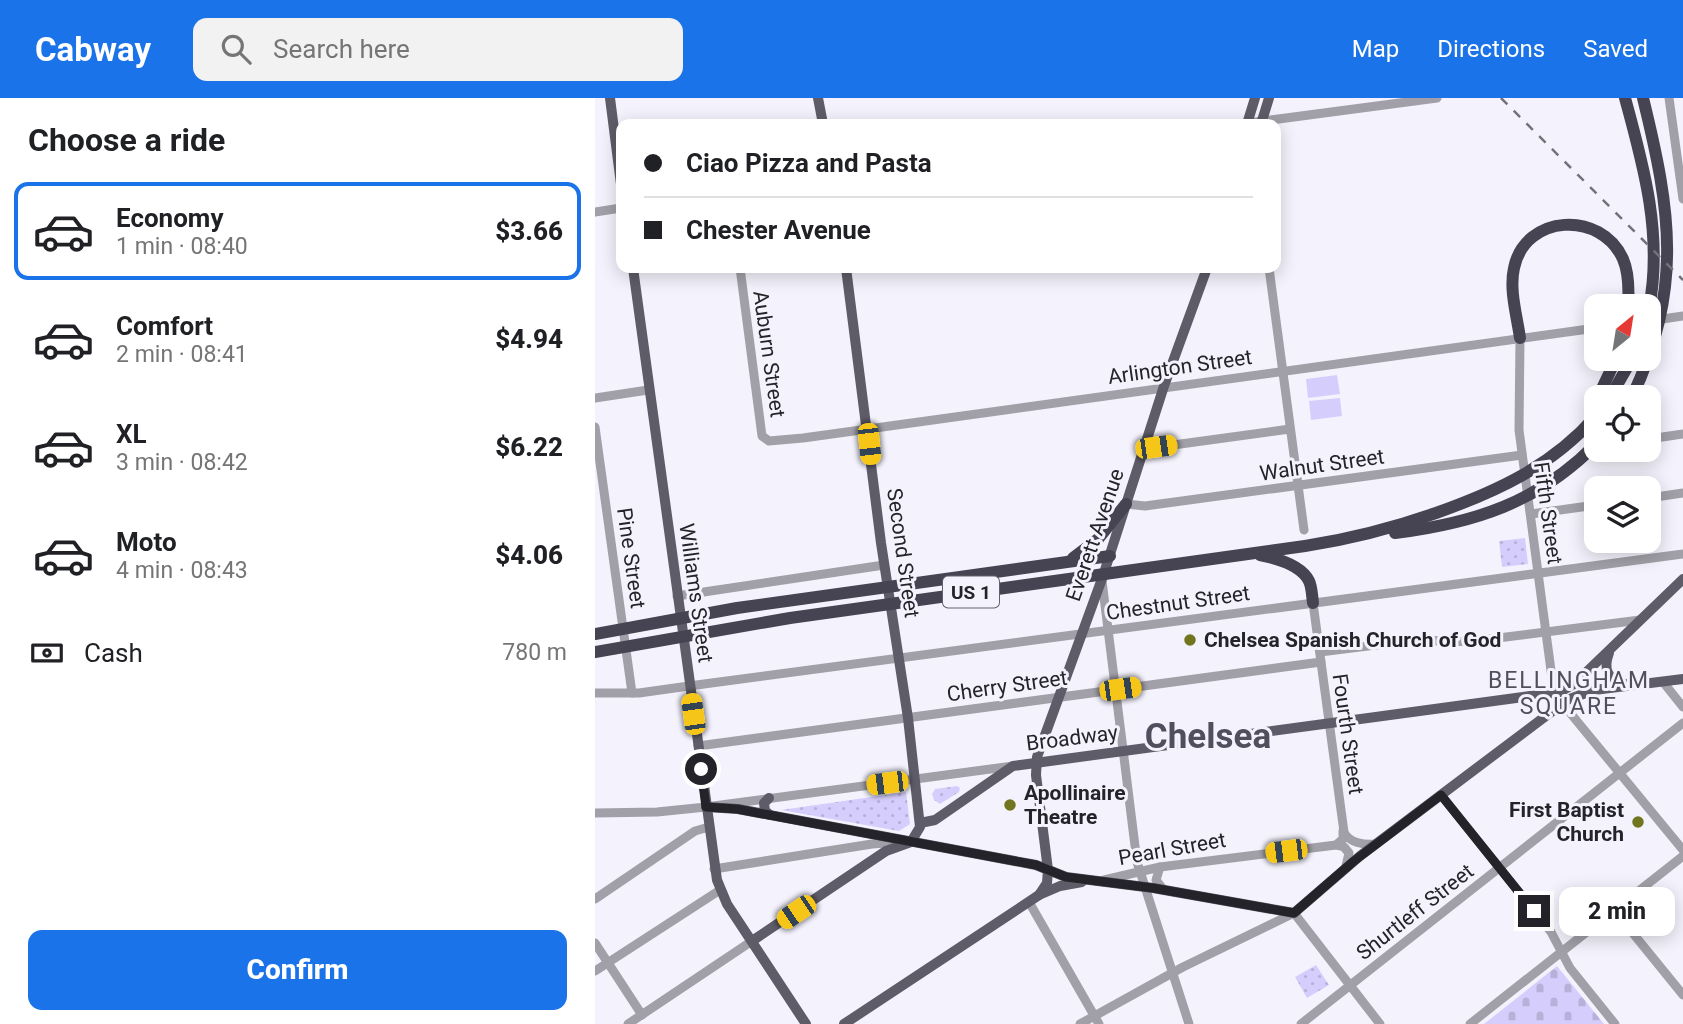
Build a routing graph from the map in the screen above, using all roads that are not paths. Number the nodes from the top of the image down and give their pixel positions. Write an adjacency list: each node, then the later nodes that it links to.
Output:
1 (610, 98): 13 (main road)
2 (818, 98): 9 (main road)
3 (1255, 98): 10 (main road)
4 (1269, 98): 11 (main road)
5 (1437, 98): 12 (street)
6 (1626, 98): 23 (highway)
7 (1643, 98): 29 (highway)
8 (1669, 98): 14 (street)
9 (822, 119)
10 (1249, 119)
11 (1262, 119)
12 (1281, 120)
13 (616, 145)
14 (1683, 199)
15 (616, 209): 16 (street)
16 (595, 212)
17 (633, 273): 31 (main road, Williams Street)
18 (741, 273): 41 (street, Auburn Street)
19 (847, 273): 35 (main road, Second Street)
20 (1270, 273): 28 (street)
21 (1201, 274): 30 (main road, Everett Avenue)
22 (1627, 294): 27 (highway)
23 (1651, 294)
24 (1683, 316): 25 (street)
25 (1661, 319)
26 (1584, 330): 27 (street, Arlington Street)
27 (1520, 338): 28 (street, Arlington Street); 44 (street, Fifth Street)
28 (1283, 370): 30 (street, Arlington Street); 36 (street)
29 (1638, 385)
30 (1164, 386): 35 (street, Arlington Street); 42 (main road, Everett Avenue)
31 (648, 390): 32 (street); 60 (main road, Williams Street)
32 (595, 398)
33 (1584, 424): 39 (highway)
34 (595, 427): 77 (street, Pine Street)
35 (868, 428): 41 (street, Arlington Street); 56 (main road, Second Street)
36 (1290, 429): 42 (street); 45 (street)
37 (1584, 429): 39 (highway, US 1)
38 (1683, 434): 40 (street)
39 (1578, 435): 68 (highway, US 1)
40 (1661, 437)
41 (769, 441)
42 (1144, 449): 48 (main road, Everett Avenue)
43 (1584, 455): 54 (highway, US 1)
44 (1522, 456): 45 (street, Walnut Street); 50 (street, Fifth Street)
45 (1298, 486): 48 (street, Walnut Street); 51 (street)
46 (1683, 493): 47 (street)
47 (1661, 496)
48 (1126, 504): 53 (main road, Everett Avenue); 55 (highway)
49 (1584, 507): 50 (street)
50 (1531, 514): 57 (street, Fifth Street)
51 (1304, 530)
52 (1683, 554): 57 (street, Chestnut Street)
53 (1110, 555): 55 (highway); 59 (main road, Everett Avenue)
54 (1235, 555): 61 (highway); 68 (highway, US 1)
55 (1053, 564): 65 (highway)
56 (884, 565): 60 (street); 70 (main road, Second Street)
57 (1539, 573): 61 (street, Chestnut Street); 64 (street, Fifth Street)
58 (1683, 579): 62 (main road)
59 (1102, 580): 63 (street); 66 (main road, Everett Avenue)
60 (677, 596): 74 (main road, Williams Street)
61 (1313, 603): 63 (street, Chestnut Street); 69 (street, Fourth Street)
62 (1640, 621): 64 (street); 67 (main road)
63 (1107, 630): 66 (street, Chestnut Street); 75 (street)
64 (1547, 633): 69 (street, Cherry Street); 78 (street, Fifth Street)
65 (595, 634)
66 (1082, 634): 70 (street, Chestnut Street); 79 (main road, Everett Avenue)
67 (1612, 647): 73 (main road); 78 (main road)
68 (595, 652)
69 (1320, 657): 75 (street, Cherry Street); 83 (street, Fourth Street)
70 (899, 658): 74 (street, Chestnut Street); 82 (main road, Second Street)
71 (1683, 679): 72 (main road)
72 (1663, 682): 73 (main road); 81 (street)
73 (1635, 685): 80 (main road)
74 (689, 687): 77 (street, Chestnut Street); 85 (main road, Williams Street)
75 (1115, 689): 79 (street, Cherry Street); 86 (street)
76 (595, 693): 77 (street, Chestnut Street)
77 (632, 693)
78 (1554, 693): 83 (main road, Broadway)
79 (1059, 697): 82 (street, Cherry Street); 87 (main road, Everett Avenue)
80 (1562, 703): 89 (street); 91 (main road)
81 (1683, 707)
82 (908, 718): 85 (street, Cherry Street); 90 (main road, Second Street)
83 (1329, 723): 86 (main road, Broadway); 98 (street, Fourth Street)
84 (1683, 723): 89 (street, Shurtleff Street)
85 (698, 746): 93 (main road, Williams Street)
86 (1123, 751): 87 (main road, Broadway); 109 (street)
87 (1036, 762): 88 (main road, Broadway); 107 (main road)
88 (1013, 765): 90 (street, Broadway); 96 (main road)
89 (1620, 774): 102 (street); 105 (street, Shurtleff Street)
90 (914, 779): 92 (street, Broadway); 96 (main road, Second Street)
91 (1441, 795): 100 (main road); 105 (street)
92 (769, 799): 93 (street, Broadway); 95 (main road)
93 (706, 807): 94 (street, Broadway); 95 (main road); 97 (main road, Williams Street)
94 (595, 813)
95 (770, 815): 99 (main road)
96 (920, 823): 99 (main road)
97 (709, 827): 106 (main road, Williams Street); 115 (street)
98 (1343, 830): 100 (street); 101 (street)
99 (911, 842): 106 (street); 107 (main road); 118 (main road)
100 (1377, 844): 108 (main road)
101 (1336, 845): 104 (street, Pearl Street); 108 (street)
102 (1683, 850)
103 (1683, 856): 116 (street)
104 (1160, 867): 109 (street, Pearl Street); 113 (street)
105 (1500, 868): 120 (street); 124 (street, Shurtleff Street)
106 (714, 869): 112 (main road, Williams Street)
107 (1048, 870): 110 (main road); 114 (main road)
108 (1343, 870): 117 (main road)
109 (1140, 872): 110 (street, Pearl Street); 111 (street)
110 (1099, 881): 111 (main road); 114 (main road, Pearl Street)
111 (1143, 886): 113 (main road); 123 (street)
112 (720, 890): 118 (main road, Williams Street); 121 (street)
113 (1163, 890): 117 (main road)
114 (1034, 898): 127 (street); 130 (main road, Pearl Street)
115 (595, 899)
116 (1614, 911): 120 (street); 125 (street)
117 (1294, 913): 123 (street); 124 (street)
118 (752, 942): 126 (street); 129 (main road, Williams Street)
119 (595, 943): 121 (street)
120 (1561, 953): 135 (street); 136 (street)
121 (608, 962): 122 (street); 126 (street)
122 (595, 971)
123 (1172, 974): 127 (street); 132 (street)
124 (1349, 986): 133 (street, Shurtleff Street); 134 (street)
125 (1683, 995)
126 (642, 1015): 128 (street)
127 (1096, 1020): 131 (street)
128 (628, 1024)
129 (806, 1024)
130 (844, 1024)
131 (1080, 1024)
132 (1189, 1024)
133 (1301, 1024)
134 (1380, 1024)
135 (1470, 1024)
136 (1615, 1024)

